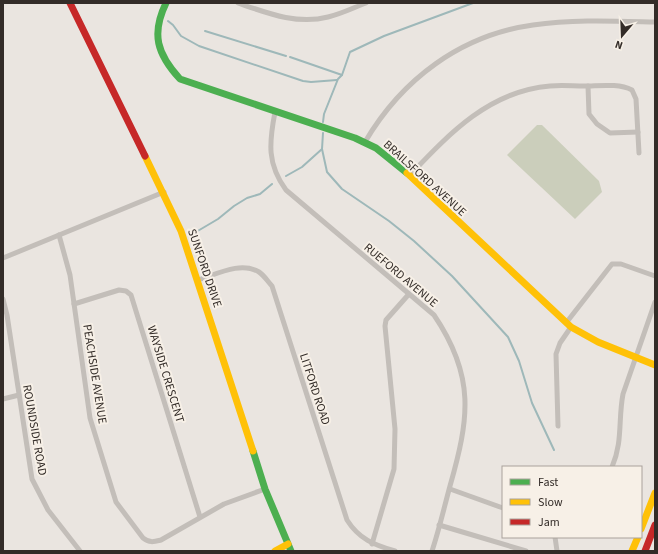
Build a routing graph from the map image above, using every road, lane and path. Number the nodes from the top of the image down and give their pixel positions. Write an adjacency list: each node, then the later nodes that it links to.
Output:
1 (70, 3): 12 (street, SUNFORD DRIVE)
2 (166, 3): 7 (street, BRAILSFORD AVENUE)
3 (238, 3): 4 (street)
4 (366, 3)
5 (655, 22): 9 (street)
6 (588, 86): 8 (street); 8 (street); 11 (street)
7 (275, 112): 9 (street, BRAILSFORD AVENUE); 17 (street, RUEFORD AVENUE)
8 (638, 132): 10 (street)
9 (365, 142): 11 (street, BRAILSFORD AVENUE)
10 (639, 153)
11 (409, 176): 21 (street, BRAILSFORD AVENUE)
12 (164, 192): 13 (street); 16 (street, SUNFORD DRIVE)
13 (59, 235): 14 (street); 20 (street, PEACHSIDE AVENUE)
14 (3, 258)
15 (655, 276): 21 (street)
16 (198, 280): 28 (street, SUNFORD DRIVE); 39 (street, LITFORD ROAD)
17 (408, 294): 29 (street, RUEFORD AVENUE); 39 (street)
18 (3, 299): 24 (street, ROUNDSIDE ROAD)
19 (655, 302): 22 (street)
20 (74, 304): 32 (street, WAYSIDE CRESCENT); 32 (street, PEACHSIDE AVENUE)
21 (568, 325): 22 (street, BRAILSFORD AVENUE); 26 (street)
22 (635, 358): 23 (street, BRAILSFORD AVENUE); 27 (street)
23 (655, 365)
24 (19, 395): 25 (street); 40 (street, ROUNDSIDE ROAD)
25 (3, 399)
26 (558, 426)
27 (612, 466)
28 (265, 489): 32 (street, PEACHSIDE AVENUE); 38 (street, SUNFORD DRIVE)
29 (450, 489): 31 (street); 33 (street, RUEFORD AVENUE)
30 (655, 493): 35 (street)
31 (502, 508)
32 (200, 517)
33 (439, 525): 44 (street, RUEFORD AVENUE); 45 (street)
34 (655, 525): 48 (street)
35 (642, 526)
36 (555, 538): 46 (street)
37 (638, 538): 47 (street)
38 (288, 544): 41 (street); 42 (street, SUNFORD DRIVE)
39 (372, 544): 43 (street, LITFORD ROAD)
40 (80, 551)
41 (275, 551)
42 (292, 551)
43 (395, 551)
44 (432, 551)
45 (526, 551)
46 (557, 551)
47 (632, 551)
48 (645, 551)

